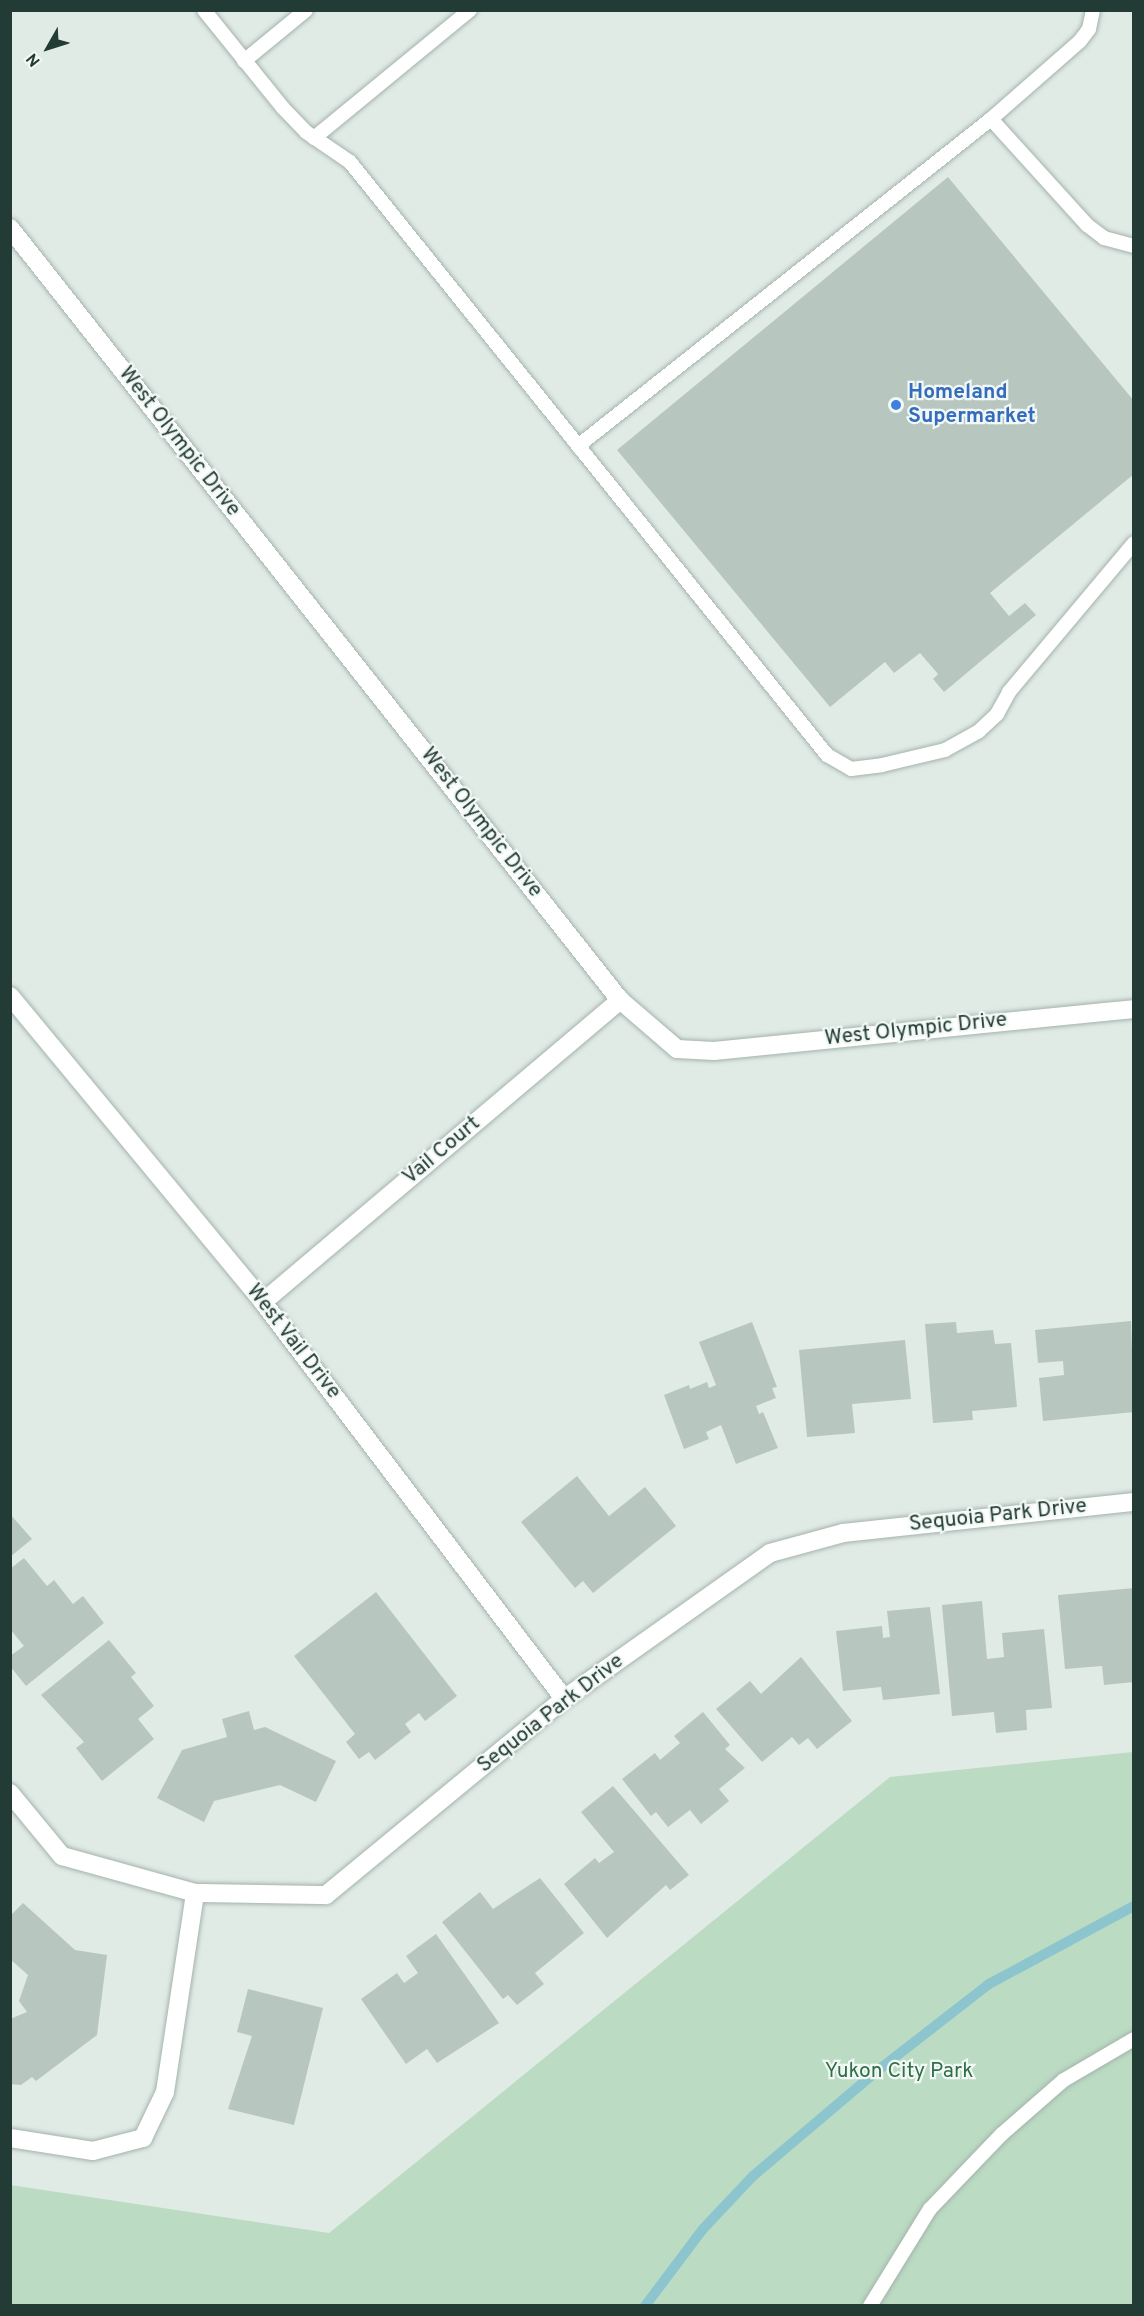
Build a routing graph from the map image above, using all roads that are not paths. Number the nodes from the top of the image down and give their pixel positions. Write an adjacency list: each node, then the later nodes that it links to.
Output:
1 (204, 10): 5 (lane)
2 (306, 10): 5 (lane)
3 (470, 10): 7 (lane)
4 (1093, 10): 6 (lane)
5 (244, 61): 7 (lane)
6 (991, 119): 9 (lane); 10 (lane)
7 (314, 138): 10 (lane)
8 (10, 228): 13 (street, West Olympic Drive)
9 (1134, 246)
10 (578, 446): 11 (lane)
11 (1134, 543)
12 (10, 996): 15 (street, West Vail Drive)
13 (620, 1000): 14 (street, West Olympic Drive); 15 (street, Vail Court)
14 (1134, 1009)
15 (263, 1302): 17 (street, West Vail Drive)
16 (1134, 1502): 17 (street, Sequoia Park Drive)
17 (564, 1699): 19 (street, Sequoia Park Drive)
18 (10, 1793): 19 (street, Sequoia Park Drive)
19 (195, 1893): 21 (street)
20 (1134, 2039): 22 (lane)
21 (10, 2138)
22 (870, 2306)

